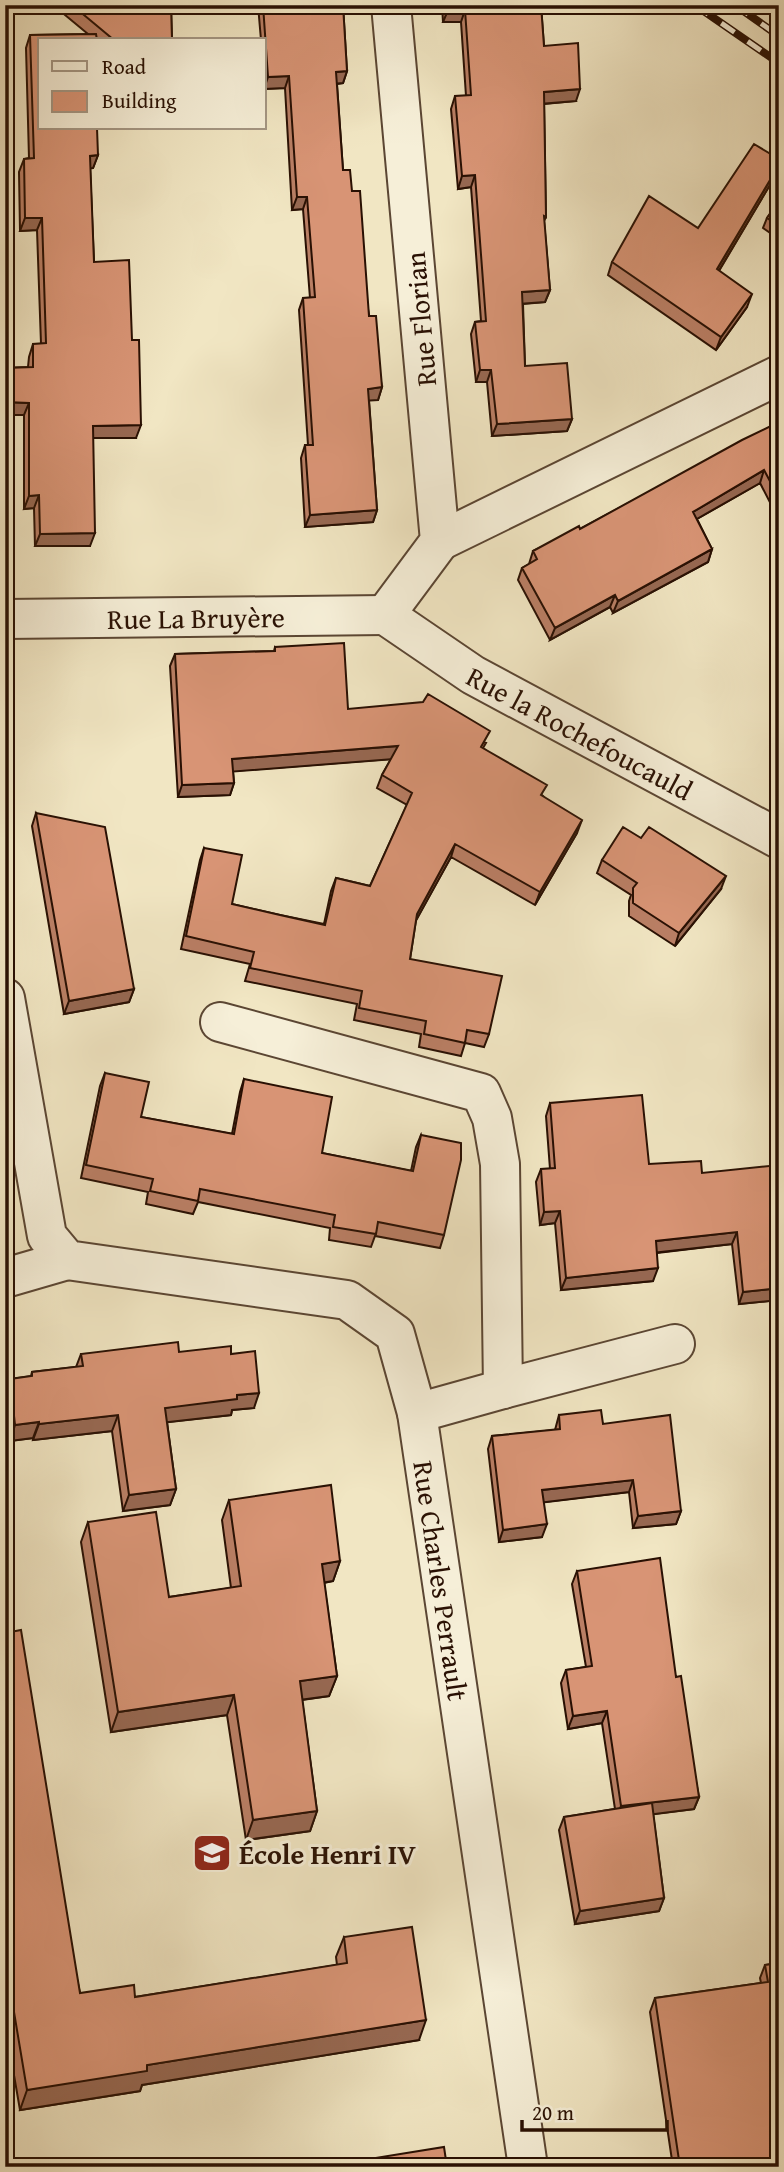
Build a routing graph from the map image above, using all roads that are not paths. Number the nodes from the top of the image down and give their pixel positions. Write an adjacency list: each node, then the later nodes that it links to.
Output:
1 (391, 5): 3 (street, Rue Florian)
2 (779, 375): 3 (street)
3 (440, 541): 4 (street)
4 (385, 615): 5 (street, Rue La Bruyère); 6 (street, Rue la Rochefoucauld)
5 (5, 619)
6 (779, 839)
7 (5, 998): 9 (street)
8 (220, 1022): 12 (street)
9 (67, 1260): 10 (street, Rue Charles Perrault); 13 (street, Rue Charles Perrault)
10 (5, 1278)
11 (675, 1345): 12 (street)
12 (503, 1389): 13 (street)
13 (417, 1413): 14 (street, Rue Charles Perrault)
14 (528, 2167)

